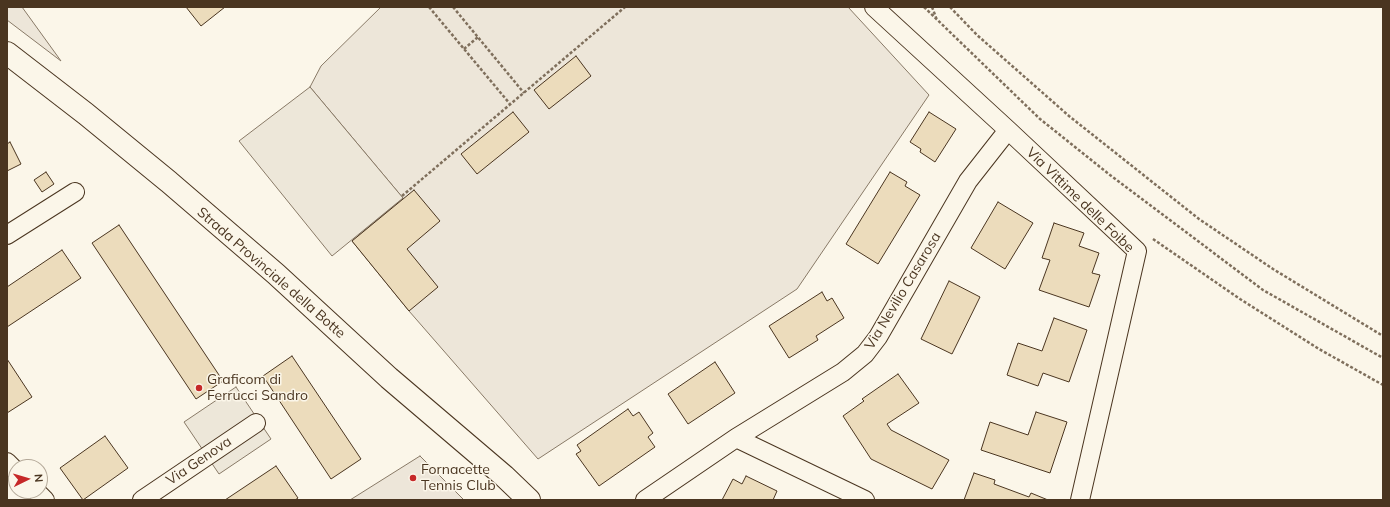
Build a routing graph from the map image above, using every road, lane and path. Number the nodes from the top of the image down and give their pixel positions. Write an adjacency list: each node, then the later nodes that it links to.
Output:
1 (429, 7): 10 (path)
2 (453, 7): 9 (path)
3 (625, 7): 12 (path)
4 (874, 7): 14 (street, Via Vittime delle Foibe)
5 (924, 7): 8 (path)
6 (932, 7): 8 (path)
7 (950, 7): 19 (path)
8 (938, 22): 20 (path)
9 (478, 37): 10 (path); 12 (path)
10 (464, 49): 13 (path)
11 (7, 54): 24 (main road, Strada Provinciale della Botte)
12 (524, 93): 13 (path)
13 (510, 104): 16 (path)
14 (1008, 130): 23 (street, Via Nevilio Casarosa); 30 (street, Via Vittime delle Foibe)
15 (75, 192): 17 (street)
16 (402, 196)
17 (7, 235)
18 (1147, 235): 21 (path)
19 (1383, 336)
20 (1383, 358)
21 (1383, 385)
22 (256, 423): 25 (street, Via Genova)
23 (736, 438): 28 (street, Via Nevilio Casarosa); 29 (street)
24 (504, 476): 26 (street); 27 (main road, Strada Provinciale della Botte)
25 (142, 500)
26 (511, 500)
27 (529, 500)
28 (645, 500)
29 (864, 500)
30 (1080, 500)

